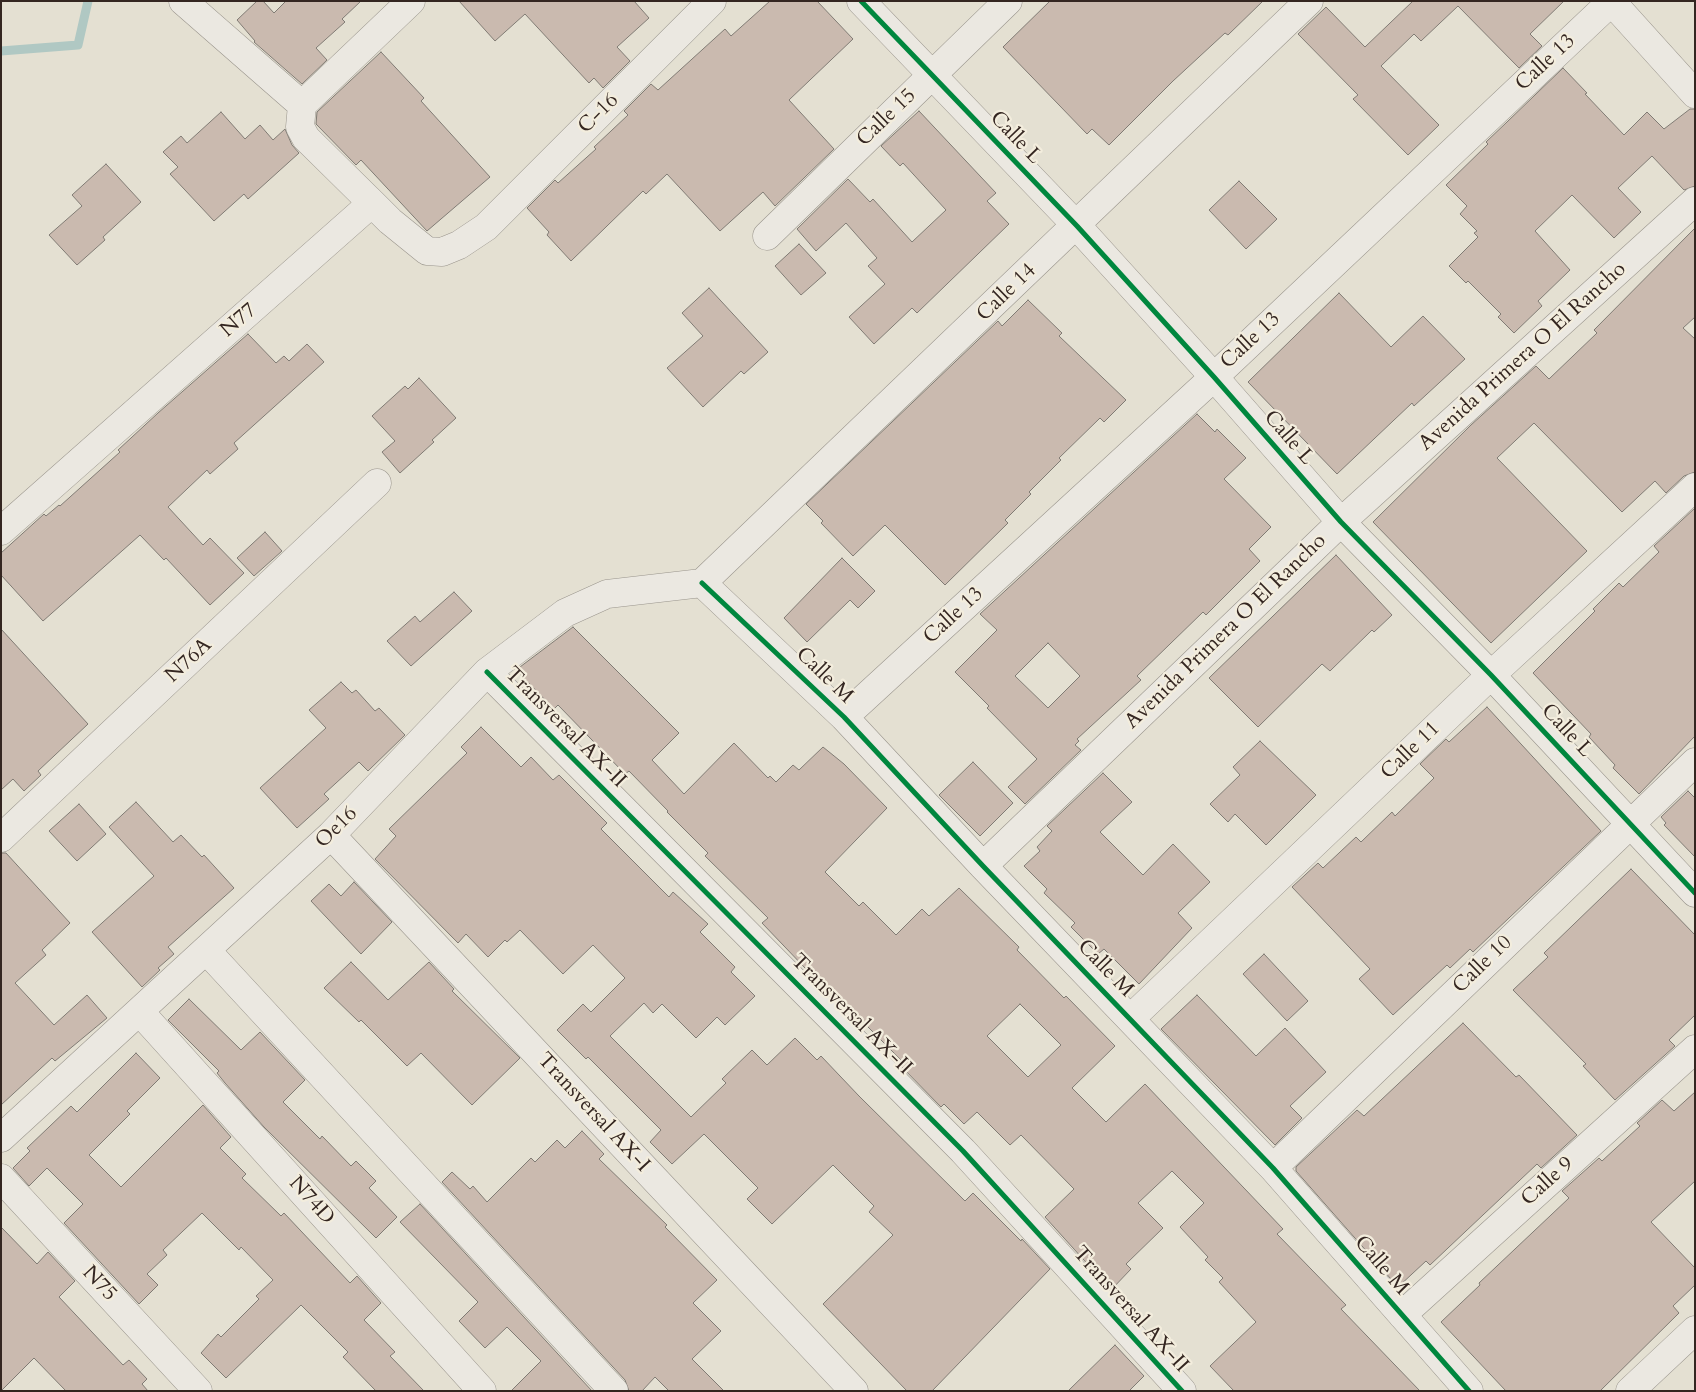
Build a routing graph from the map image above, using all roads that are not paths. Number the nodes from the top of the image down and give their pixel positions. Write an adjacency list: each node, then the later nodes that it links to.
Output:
1 (183, 1): 10 (street)
2 (411, 1): 10 (street)
3 (712, 1): 12 (street, C-16)
4 (860, 1): 8 (street, Calle L)
5 (1008, 1): 8 (street, Calle 15)
6 (1309, 1): 13 (street, Calle 14)
7 (1611, 1): 9 (street); 15 (street, Calle 13)
8 (931, 75): 13 (street, Calle L); 14 (street, Calle 15)
9 (1695, 94)
10 (302, 105): 12 (street)
11 (1695, 201): 18 (street, Avenida Primera O El Rancho)
12 (372, 203): 19 (street, N77)
13 (1076, 226): 15 (street, Calle L); 20 (street, Calle 14)
14 (767, 236)
15 (1214, 377): 18 (street, Calle L); 23 (street, Calle 13)
16 (377, 483): 27 (street, N76A)
17 (1695, 487): 22 (street, Calle 11)
18 (1341, 522): 22 (street, Calle L); 28 (street, Avenida Primera O El Rancho)
19 (1, 531)
20 (702, 583): 21 (street, Oe16); 23 (street, Calle M)
21 (487, 672): 26 (street, Oe16); 43 (street, Transversal AX-II)
22 (1491, 674): 25 (street, Calle L); 32 (street, Calle 11)
23 (844, 717): 28 (street, Calle M)
24 (1695, 762): 25 (street, Calle 10)
25 (1630, 823): 29 (street, Calle L); 35 (street, Calle 10)
26 (331, 835): 30 (street, Oe16); 42 (street, Transversal AX-I)
27 (1, 838)
28 (983, 866): 32 (street, Calle M)
29 (1695, 893)
30 (206, 950): 31 (street, Oe16); 41 (street)
31 (140, 1012): 34 (street, Oe16); 40 (street, N74D)
32 (1130, 1019): 35 (street, Calle M)
33 (1695, 1049): 37 (street, Calle 9)
34 (1, 1138)
35 (1273, 1168): 37 (street, Calle M)
36 (1, 1178): 39 (street, N75)
37 (1402, 1315): 44 (street, Calle M)
38 (1695, 1330): 45 (street)
39 (198, 1391)
40 (482, 1391)
41 (614, 1391)
42 (854, 1391)
43 (1182, 1391)
44 (1470, 1391)
45 (1630, 1391)

